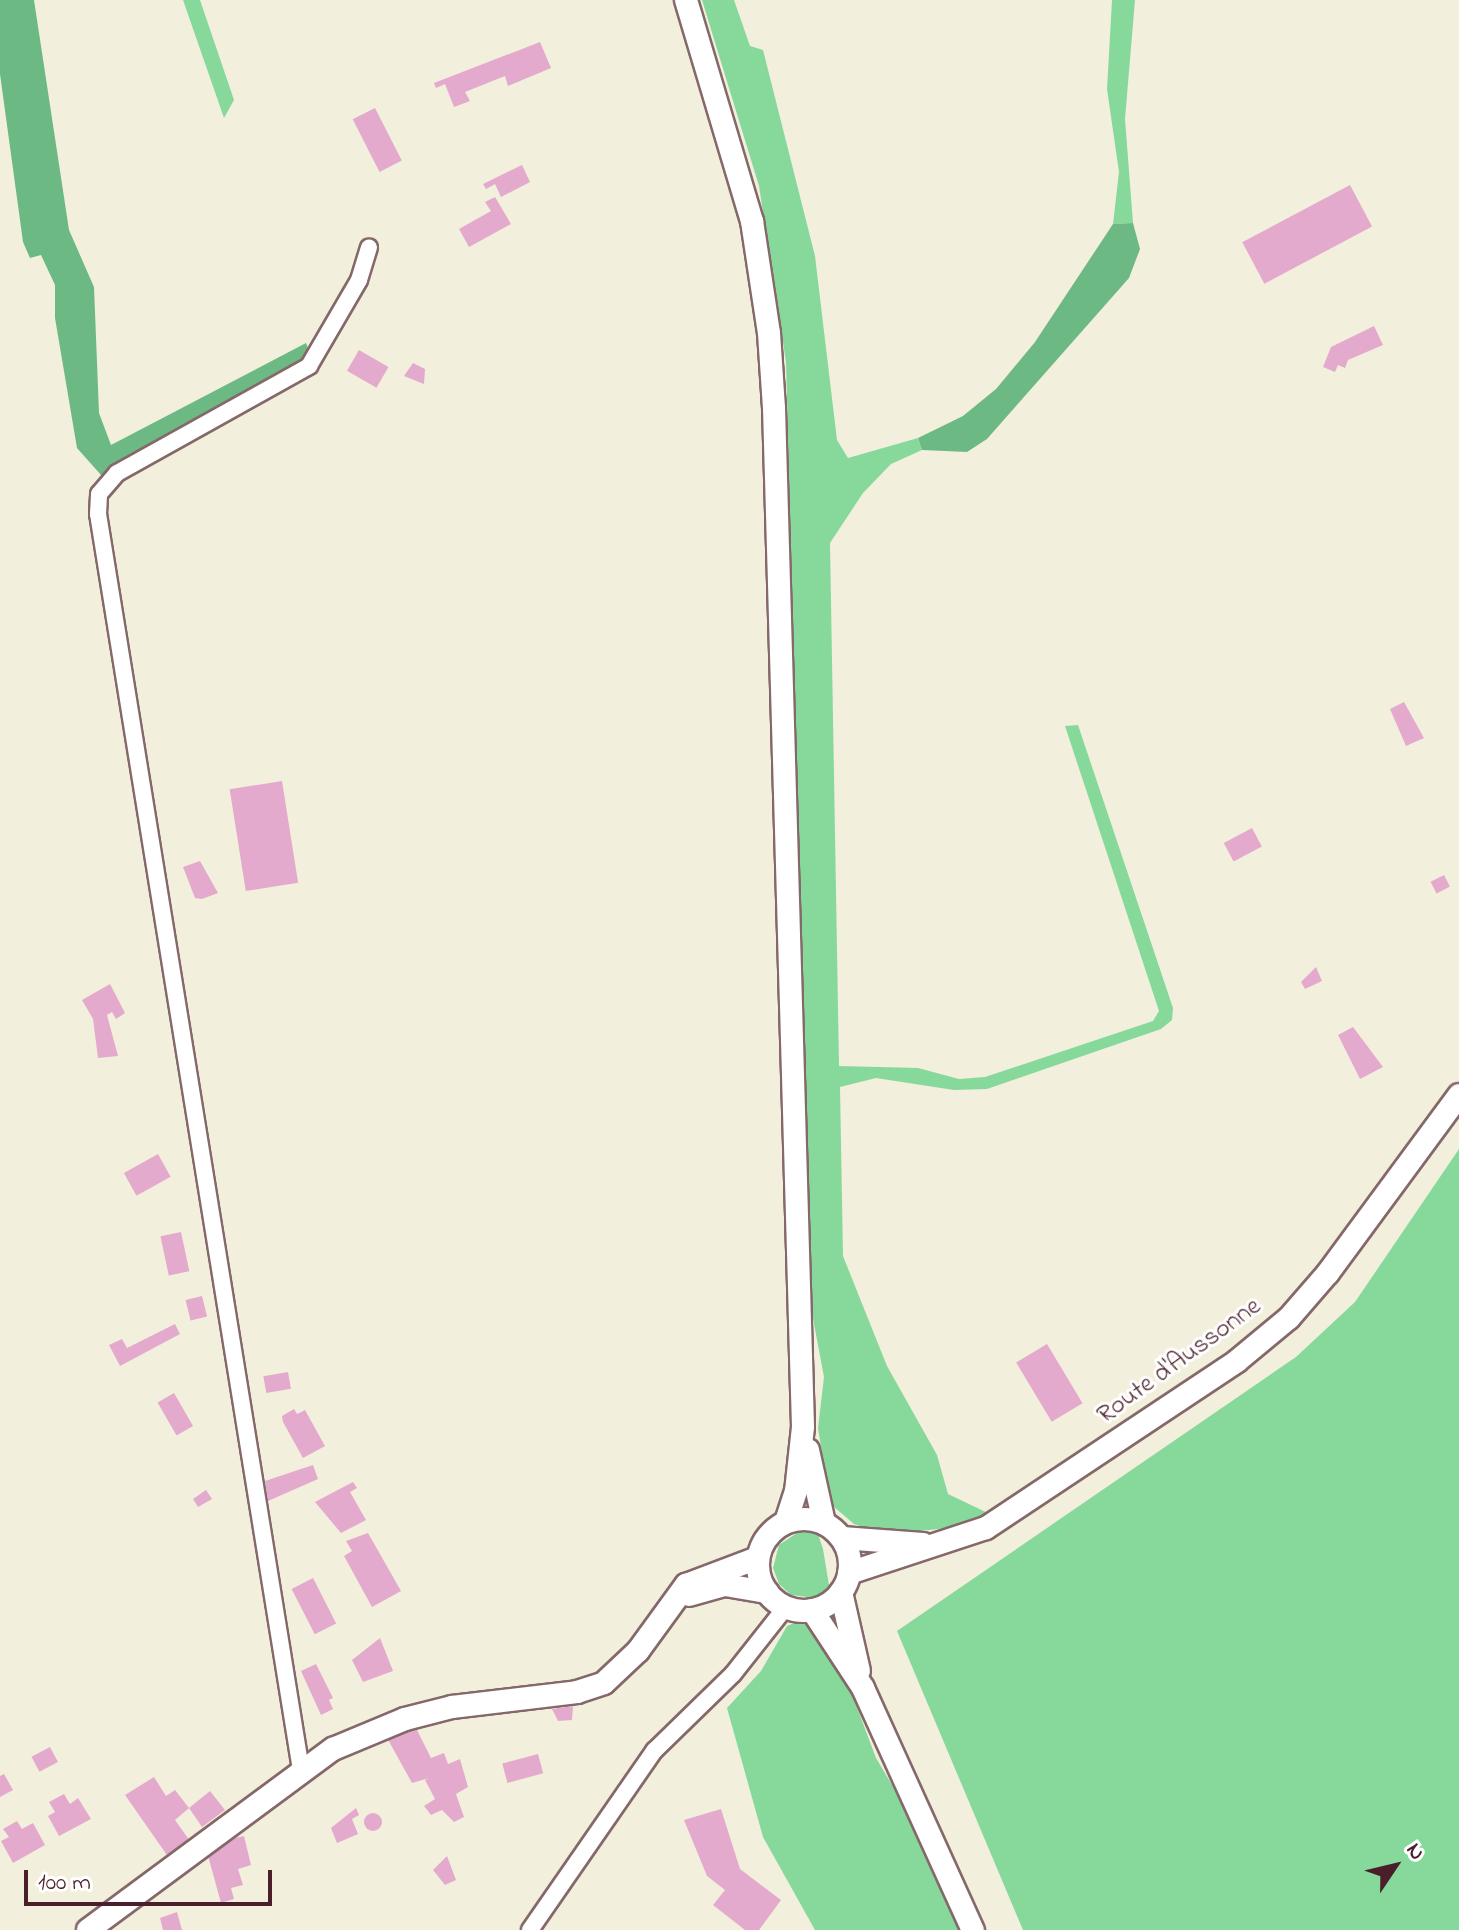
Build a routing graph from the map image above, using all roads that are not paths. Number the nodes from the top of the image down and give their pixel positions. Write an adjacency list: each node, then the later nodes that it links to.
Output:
1 (686, 0): 4 (main road)
2 (369, 248): 16 (street)
3 (1459, 1095): 8 (main road, Route d'Aussonne)
4 (803, 1427): 5 (main road); 6 (main road)
5 (786, 1522): 6 (main road); 9 (main road)
6 (824, 1523): 7 (main road)
7 (842, 1538): 8 (main road, Route d'Aussonne); 10 (main road)
8 (945, 1544): 10 (main road, Route d'Aussonne)
9 (758, 1558): 11 (main road); 12 (main road)
10 (845, 1583): 14 (main road); 15 (main road)
11 (767, 1592): 12 (main road); 13 (main road)
12 (670, 1604): 16 (main road)
13 (786, 1607): 14 (main road); 18 (street)
14 (812, 1610): 15 (main road)
15 (863, 1688): 19 (main road)
16 (301, 1770): 17 (main road)
17 (88, 1930)
18 (530, 1930)
19 (973, 1930)

